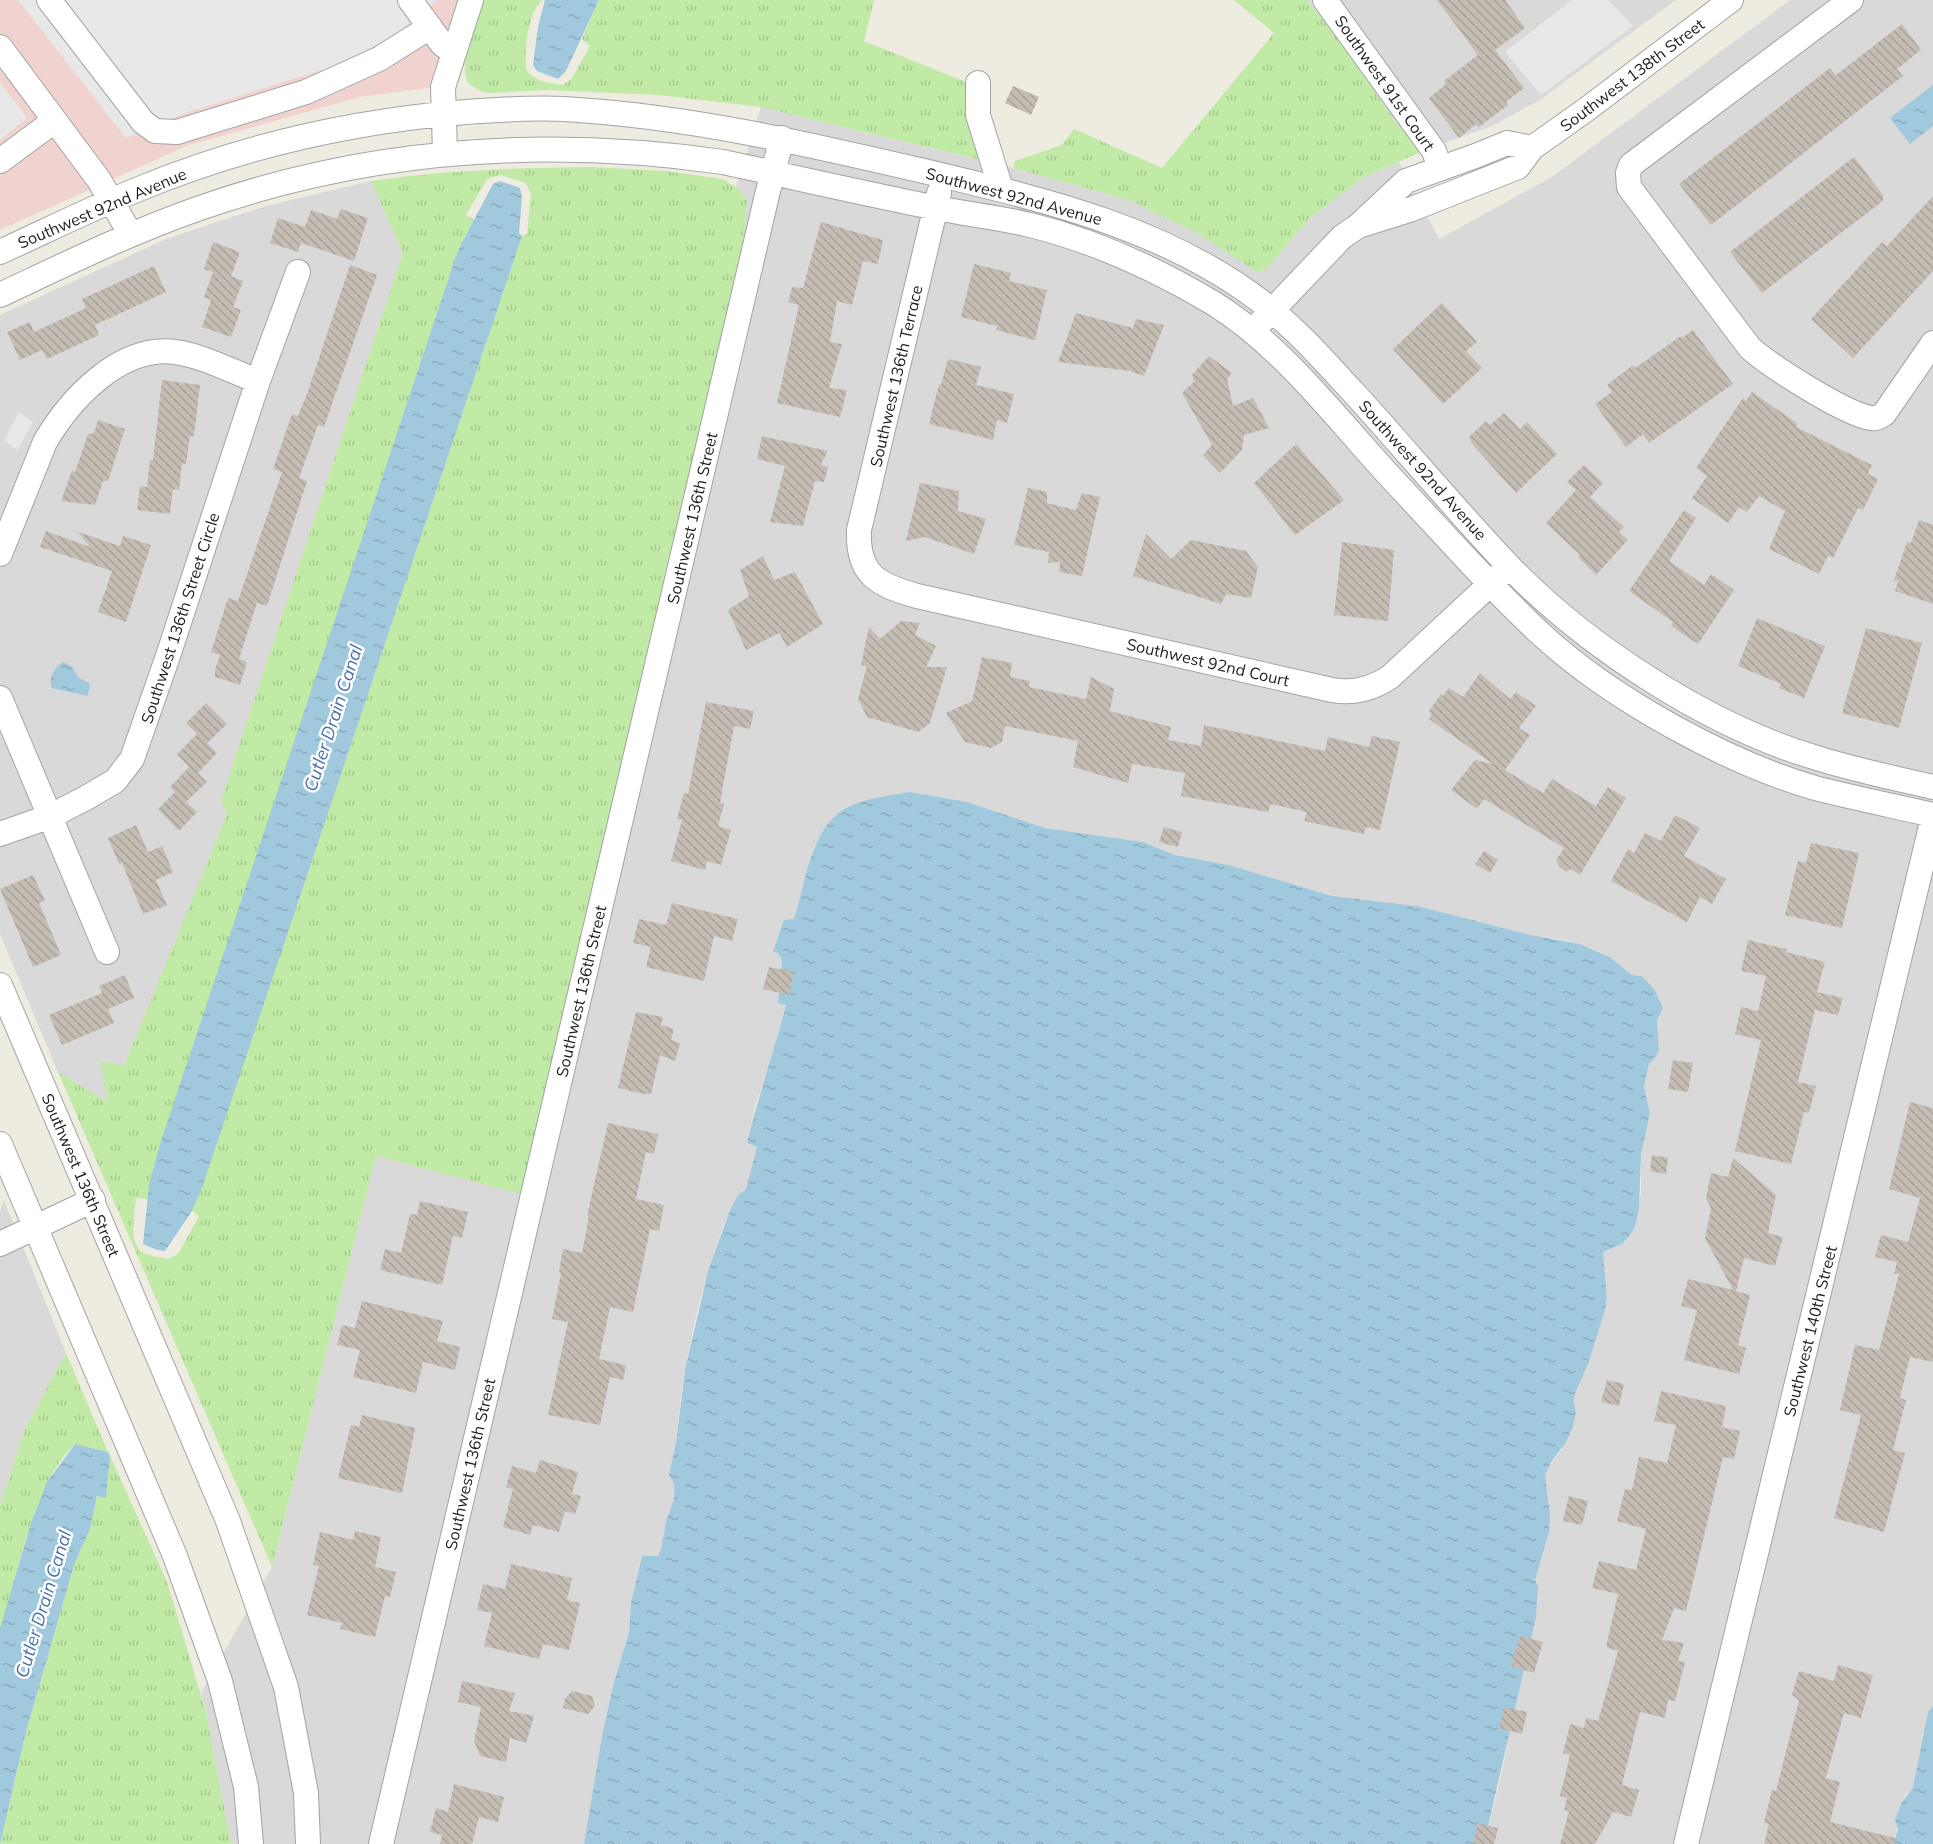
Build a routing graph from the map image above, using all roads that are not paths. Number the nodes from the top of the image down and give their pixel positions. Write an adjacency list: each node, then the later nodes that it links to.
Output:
1 (49, 0): 7 (street)
2 (410, 0): 7 (street)
3 (471, 0): 9 (street)
4 (1325, 0): 17 (street, Southwest 91st Court)
5 (1731, 0): 14 (street, Southwest 138th Street)
6 (1851, 0): 31 (street)
7 (430, 27): 9 (street)
8 (0, 47): 12 (street)
9 (454, 53): 11 (street)
10 (978, 83): 21 (street)
11 (444, 114): 13 (street, Southwest 92nd Avenue); 15 (street); 22 (street, Southwest 92nd Avenue)
12 (54, 121): 16 (street); 22 (street)
13 (783, 138): 18 (street, Southwest 136th Street); 19 (street, Southwest 92nd Avenue)
14 (1532, 148): 17 (street, Southwest 138th Street); 20 (street, Southwest 138th Street)
15 (444, 153): 18 (street, Southwest 92nd Avenue); 25 (street, Southwest 92nd Avenue)
16 (0, 161)
17 (1448, 166): 20 (street, Southwest 91st Court); 24 (street, Southwest 138th Street)
18 (773, 172): 23 (street, Southwest 92nd Avenue); 50 (street, Southwest 136th Street)
19 (943, 176): 21 (street, Southwest 92nd Avenue); 23 (street, Southwest 136th Terrace)
20 (1464, 188): 24 (street, Southwest 138th Street)
21 (1001, 189): 29 (street, Southwest 92nd Avenue)
22 (113, 201): 25 (street); 26 (street, Southwest 92nd Avenue)
23 (935, 208): 30 (street, Southwest 92nd Avenue); 35 (street, Southwest 136th Terrace)
24 (1358, 226): 29 (street, Southwest 138th Street)
25 (131, 235): 28 (street, Southwest 92nd Avenue)
26 (0, 252)
27 (298, 272): 32 (street, Southwest 136th Street Circle)
28 (0, 295)
29 (1271, 310): 30 (street, Southwest 138th Street); 34 (street, Southwest 92nd Avenue)
30 (1253, 331): 36 (street, Southwest 92nd Avenue)
31 (1933, 343)
32 (258, 381): 33 (street); 39 (street, Southwest 136th Street Circle)
33 (0, 554)
34 (1510, 567): 36 (street, Southwest 92nd Court); 38 (street, Southwest 92nd Avenue)
35 (869, 574): 36 (street, Southwest 92nd Court)
36 (1491, 584): 40 (street, Southwest 92nd Avenue)
37 (0, 698): 39 (street)
38 (1933, 787)
39 (51, 816): 41 (street, Southwest 136th Street Circle); 42 (street)
40 (1933, 816): 51 (street, Southwest 140th Street)
41 (0, 834)
42 (107, 952)
43 (0, 985): 45 (street, Southwest 136th Street)
44 (0, 1144): 46 (street)
45 (93, 1200): 46 (street); 49 (street, Southwest 136th Street)
46 (34, 1226): 47 (street); 48 (street)
47 (0, 1244)
48 (251, 1844)
49 (308, 1844)
50 (381, 1844)
51 (1686, 1844)

